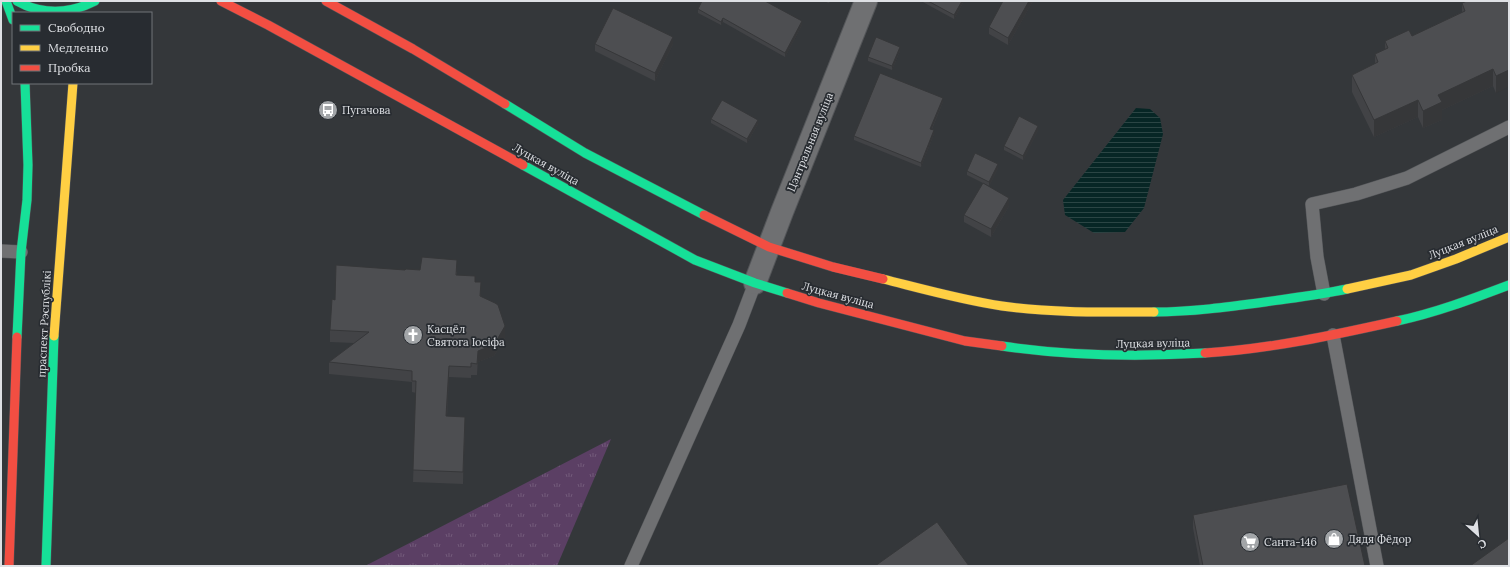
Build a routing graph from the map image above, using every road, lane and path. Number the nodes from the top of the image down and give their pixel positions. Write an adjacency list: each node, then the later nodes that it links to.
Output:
1 (6, 1): 8 (street)
2 (17, 1): 6 (street)
3 (221, 1): 16 (street, Луцкая вуліца)
4 (326, 1): 13 (street, Луцкая вуліца)
5 (866, 1): 13 (street, Цэнтральная вуліца)
6 (94, 2): 7 (street)
7 (89, 12)
8 (12, 17)
9 (25, 84): 15 (street)
10 (73, 84): 21 (street, праспект Рэспублікі)
11 (1509, 127): 18 (lane)
12 (1509, 237): 18 (street, Луцкая вуліца)
13 (769, 247): 16 (street, Цэнтральная вуліца); 18 (street, Луцкая вуліца)
14 (1, 251): 15 (lane)
15 (21, 252): 20 (street)
16 (755, 284): 19 (street, Луцкая вуліца); 22 (lane)
17 (1509, 285): 19 (street, Луцкая вуліца)
18 (1324, 294)
19 (1333, 335): 23 (lane)
20 (9, 566)
21 (46, 566)
22 (631, 566)
23 (1377, 566)

